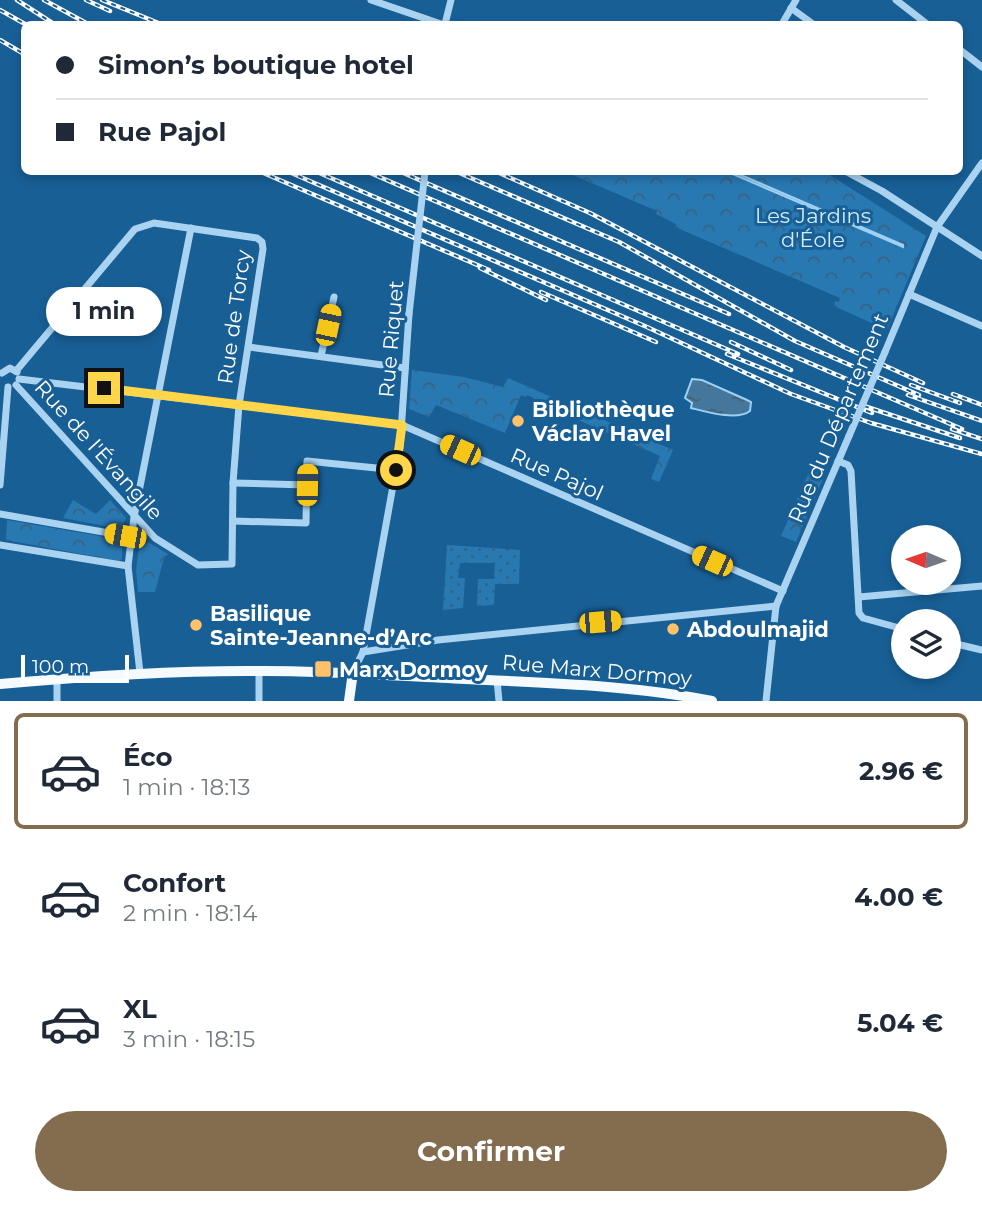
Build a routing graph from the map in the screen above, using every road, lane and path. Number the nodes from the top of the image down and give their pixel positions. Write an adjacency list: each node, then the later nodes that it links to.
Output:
1 (371, 0): 6 (street)
2 (451, 0): 7 (street)
3 (796, 0): 5 (street)
4 (896, 0): 10 (street)
5 (791, 8): 8 (street); 9 (street)
6 (434, 21)
7 (444, 21)
8 (784, 21)
9 (809, 21)
10 (922, 21)
11 (963, 52): 12 (street)
12 (982, 67)
13 (982, 163): 16 (street, Rue du Département)
14 (425, 175): 24 (street, Rue Riquet, bridge)
15 (852, 175): 16 (street)
16 (937, 227): 18 (street); 19 (street, Rue du Département)
17 (191, 228): 22 (street, Rue de Torcy); 26 (street); 27 (street)
18 (982, 257)
19 (909, 294): 21 (street); 30 (street, Rue du Département, bridge)
20 (334, 297): 23 (street)
21 (982, 326)
22 (249, 348): 23 (street); 28 (street, Rue de Torcy)
23 (321, 356): 24 (street)
24 (405, 368): 29 (street, Rue Riquet)
25 (1, 372): 26 (street); 26 (street, Rue Pajol)
26 (11, 383): 27 (street, Rue Pajol); 33 (street); 36 (street, Rue de l'Évangile)
27 (158, 395): 28 (street, Rue Pajol); 36 (street)
28 (239, 405): 29 (street, Rue Pajol); 32 (street, Rue de Torcy)
29 (402, 425): 31 (street, Rue Riquet); 43 (street, Rue Pajol)
30 (838, 461): 43 (street, Rue du Département); 44 (street)
31 (396, 470): 34 (street); 49 (street, Rue Riquet)
32 (233, 483): 34 (street); 37 (street, Rue de Torcy)
33 (0, 485)
34 (307, 485): 37 (street)
35 (0, 514): 38 (street)
36 (134, 517): 38 (street); 40 (street, Rue de l'Évangile)
37 (233, 521): 40 (street, Rue de Torcy)
38 (132, 537): 41 (street)
39 (0, 545): 41 (street)
40 (232, 564)
41 (128, 566): 51 (street)
42 (982, 586): 44 (street)
43 (783, 591): 45 (street, Rue du Département)
44 (859, 597): 46 (street)
45 (776, 606): 49 (street); 61 (street, Rue du Département)
46 (891, 626)
47 (961, 645): 48 (street)
48 (982, 650)
49 (363, 652): 52 (street, Rue Riquet)
50 (259, 671): 51 (main road, Rue Marx Dormoy); 52 (main road, Rue Marx Dormoy); 57 (street)
51 (140, 673): 53 (main road, Rue Marx Dormoy)
52 (353, 673): 54 (main road, Rue Marx Dormoy); 58 (main road)
53 (57, 679): 55 (main road, Rue Marx Dormoy); 56 (street)
54 (497, 680): 59 (street); 60 (main road, Rue Marx Dormoy)
55 (0, 684)
56 (57, 701)
57 (259, 701)
58 (349, 701)
59 (499, 701)
60 (712, 701)
61 (766, 701)

